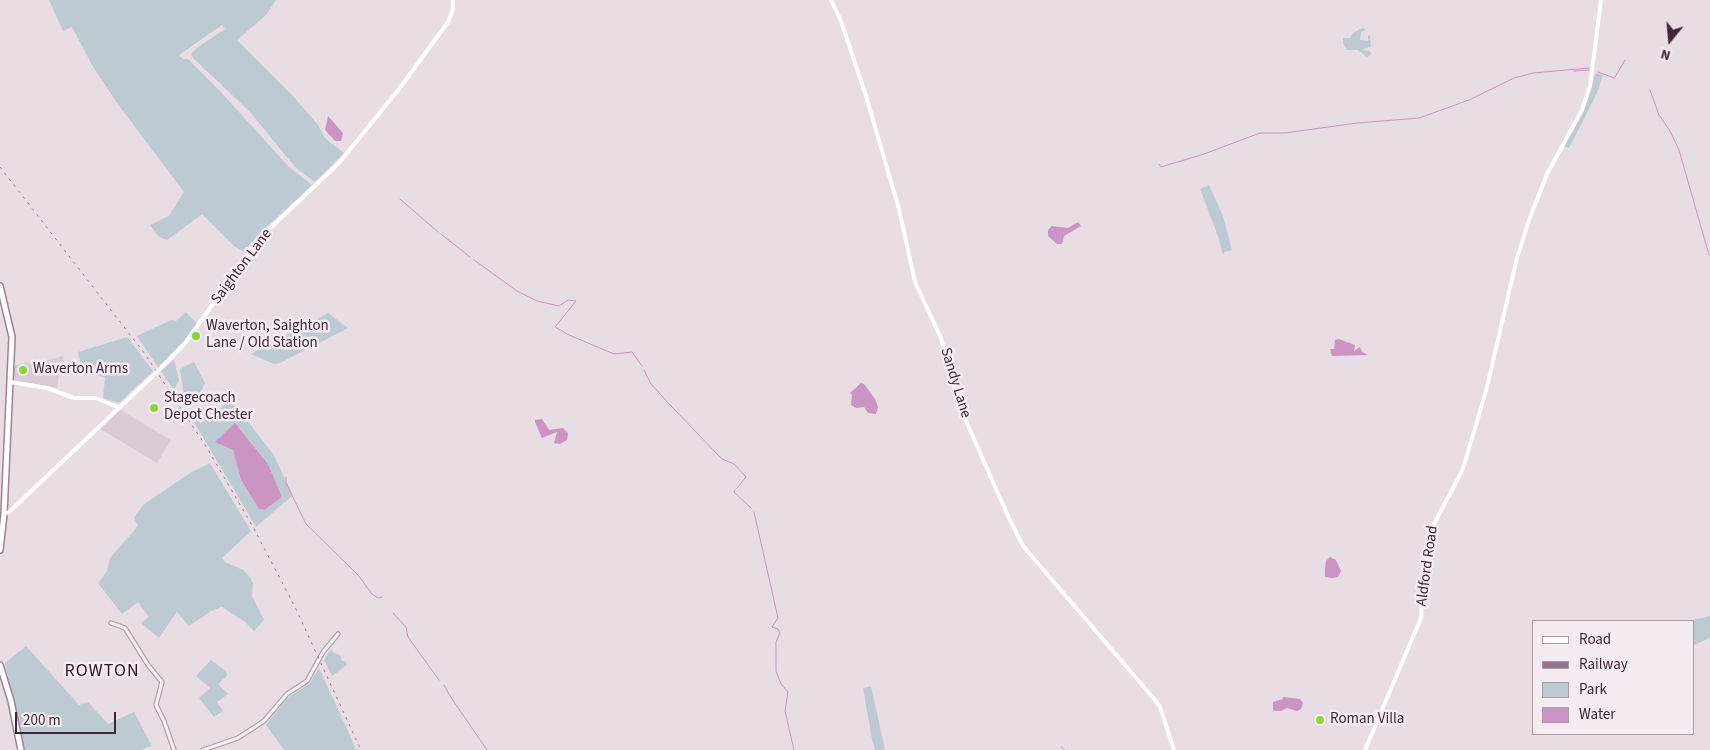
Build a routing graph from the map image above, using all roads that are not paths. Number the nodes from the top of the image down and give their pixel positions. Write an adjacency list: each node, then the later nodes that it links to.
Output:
1 (453, 0): 6 (street, Saighton Lane, bridge)
2 (831, 0): 15 (street, Sandy Lane)
3 (1601, 0): 16 (street, Aldford Road)
4 (0, 286): 5 (highway)
5 (10, 382): 6 (street); 7 (highway)
6 (118, 407): 7 (street, Saighton Lane)
7 (4, 514): 8 (highway)
8 (0, 550)
9 (111, 623): 13 (street)
10 (338, 634): 14 (street)
11 (0, 665): 12 (highway)
12 (21, 750)
13 (174, 750)
14 (203, 750)
15 (1174, 750)
16 (1365, 750)

